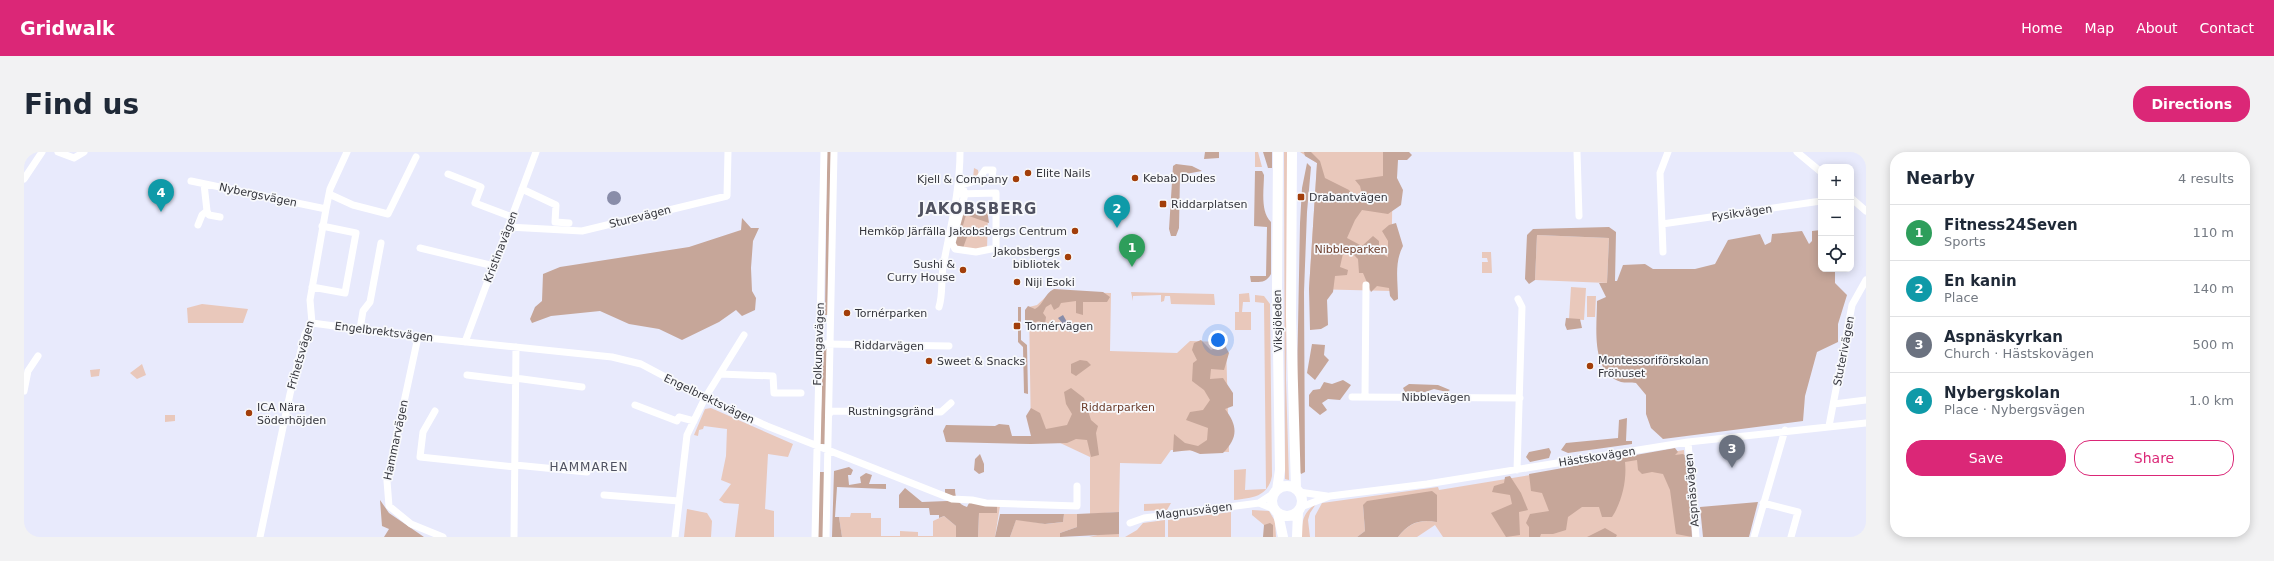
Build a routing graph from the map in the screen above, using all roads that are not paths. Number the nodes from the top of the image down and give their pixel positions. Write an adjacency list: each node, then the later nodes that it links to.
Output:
1 (42, 152): 19 (street)
2 (58, 152): 3 (street)
3 (84, 152)
4 (347, 152): 23 (street, Frihetsvägen)
5 (536, 152): 22 (street, Kristinavägen)
6 (728, 152): 37 (street, Sturevägen)
7 (824, 152): 52 (street, Folkungavägen)
8 (834, 152): 53 (street, Folkungavägen)
9 (960, 152): 24 (street)
10 (1578, 152): 30 (street)
11 (1668, 152): 34 (street)
12 (1797, 152): 16 (street)
13 (1278, 154): 85 (main road, Viksjöleden)
14 (1292, 154): 84 (main road, Viksjöleden)
15 (416, 157): 23 (street)
16 (1818, 170)
17 (448, 174): 32 (street)
18 (992, 177): 24 (street)
19 (24, 179)
20 (191, 181): 21 (street, Nybergsvägen)
21 (204, 184): 27 (street, Nybergsvägen); 28 (street)
22 (522, 189): 32 (street, Kristinavägen); 33 (street)
23 (329, 194): 27 (street, Frihetsvägen)
24 (961, 194): 24 (street); 46 (street)
25 (1853, 200): 29 (street)
26 (1818, 201): 34 (street, Fysikvägen)
27 (326, 209): 36 (street, Frihetsvägen)
28 (207, 211): 31 (street); 35 (street)
29 (1866, 211)
30 (1578, 216)
31 (220, 217)
32 (512, 217): 37 (street, Kristinavägen)
33 (569, 223)
34 (1662, 224): 40 (street)
35 (198, 225)
36 (322, 226): 44 (street, Frihetsvägen); 44 (street)
37 (508, 227): 41 (street, Kristinavägen)
38 (381, 243): 48 (street)
39 (420, 248): 41 (street)
40 (1663, 252)
41 (494, 266): 51 (street, Kristinavägen)
42 (1866, 280): 69 (street, Stuterivägen)
43 (1366, 284): 64 (street)
44 (312, 286): 47 (street, Frihetsvägen)
45 (1518, 299): 66 (street)
46 (939, 307)
47 (312, 323): 48 (street, Engelbrektsvägen); 94 (street, Frihetsvägen)
48 (360, 329): 50 (street, Engelbrektsvägen)
49 (744, 335): 57 (street)
50 (418, 337): 51 (street, Engelbrektsvägen); 95 (street, Hammarvägen)
51 (465, 342): 55 (street, Engelbrektsvägen)
52 (819, 344): 53 (street, Riddarvägen); 78 (street, Folkungavägen)
53 (830, 344): 54 (street, Riddarvägen); 72 (street, Folkungavägen)
54 (949, 346)
55 (516, 347): 59 (street); 65 (street, Engelbrektsvägen)
56 (38, 356): 61 (street)
57 (720, 374): 62 (street); 65 (street)
58 (467, 375): 59 (street)
59 (515, 380): 60 (street); 80 (street)
60 (582, 387)
61 (24, 391)
62 (801, 393)
63 (1352, 397): 64 (street, Nibblevägen)
64 (1365, 397): 66 (street, Nibblevägen)
65 (705, 398): 73 (street); 78 (street, Engelbrektsvägen)
66 (1520, 398): 81 (street)
67 (1866, 400): 69 (street)
68 (951, 403): 72 (street, Rustningsgränd)
69 (1834, 404): 75 (street, Stuterivägen)
70 (634, 405): 73 (street)
71 (434, 410): 80 (street)
72 (829, 414): 79 (street, Folkungavägen)
73 (694, 421): 88 (street)
74 (1866, 423): 75 (street, Hästskovägen)
75 (1829, 426): 76 (street, Hästskovägen)
76 (1785, 430): 77 (street, Hästskovägen); 90 (street)
77 (1688, 442): 81 (street, Hästskovägen); 102 (street, Aspnäsvägen)
78 (817, 447): 79 (street, Engelbrektsvägen); 98 (street, Folkungavägen)
79 (828, 451): 83 (street, Engelbrektsvägen); 99 (street, Folkungavägen)
80 (515, 466): 82 (street); 96 (street)
81 (1517, 470): 87 (street, Hästskovägen)
82 (587, 472)
83 (1077, 486)
84 (1297, 490): 85 (main road); 87 (street, Hästskovägen); 91 (main road)
85 (1276, 492): 89 (street, Magnusvägen); 92 (main road)
86 (604, 495): 88 (street)
87 (1330, 496): 91 (street, Hästskovägen)
88 (679, 501): 97 (street)
89 (1259, 503): 92 (street, Magnusvägen); 93 (street, Magnusvägen)
90 (1763, 503): 103 (street); 104 (street)
91 (1299, 510): 92 (main road); 101 (main road)
92 (1276, 511): 100 (main road)
93 (1130, 523)
94 (260, 537)
95 (443, 537)
96 (514, 537)
97 (675, 537)
98 (815, 537)
99 (826, 537)
100 (1283, 537)
101 (1297, 537)
102 (1696, 537)
103 (1754, 537)
104 (1791, 537)

